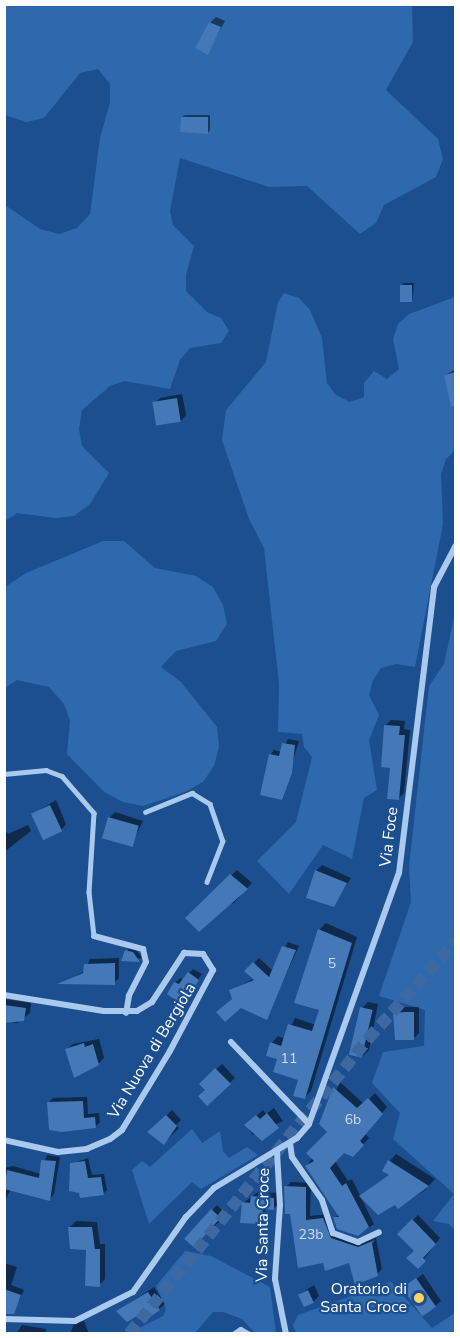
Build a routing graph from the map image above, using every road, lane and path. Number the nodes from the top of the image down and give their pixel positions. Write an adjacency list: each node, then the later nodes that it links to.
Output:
1 (456, 545): 9 (street, Via Foce)
2 (4, 774): 5 (lane)
3 (145, 812): 4 (lane)
4 (207, 882)
5 (94, 936): 7 (street)
6 (4, 995): 7 (street)
7 (126, 1013): 10 (street, Via Nuova di Bergiola)
8 (231, 1042): 9 (street)
9 (309, 1124): 11 (street, Via Santa Croce)
10 (4, 1140)
11 (290, 1143): 12 (street, Via Santa Croce); 13 (street, Via Santa Croce)
12 (277, 1152): 14 (street, Via Santa Croce); 17 (street, Via Santa Croce)
13 (379, 1232)
14 (4, 1319)
15 (235, 1334): 16 (street)
16 (248, 1334)
17 (286, 1334)

